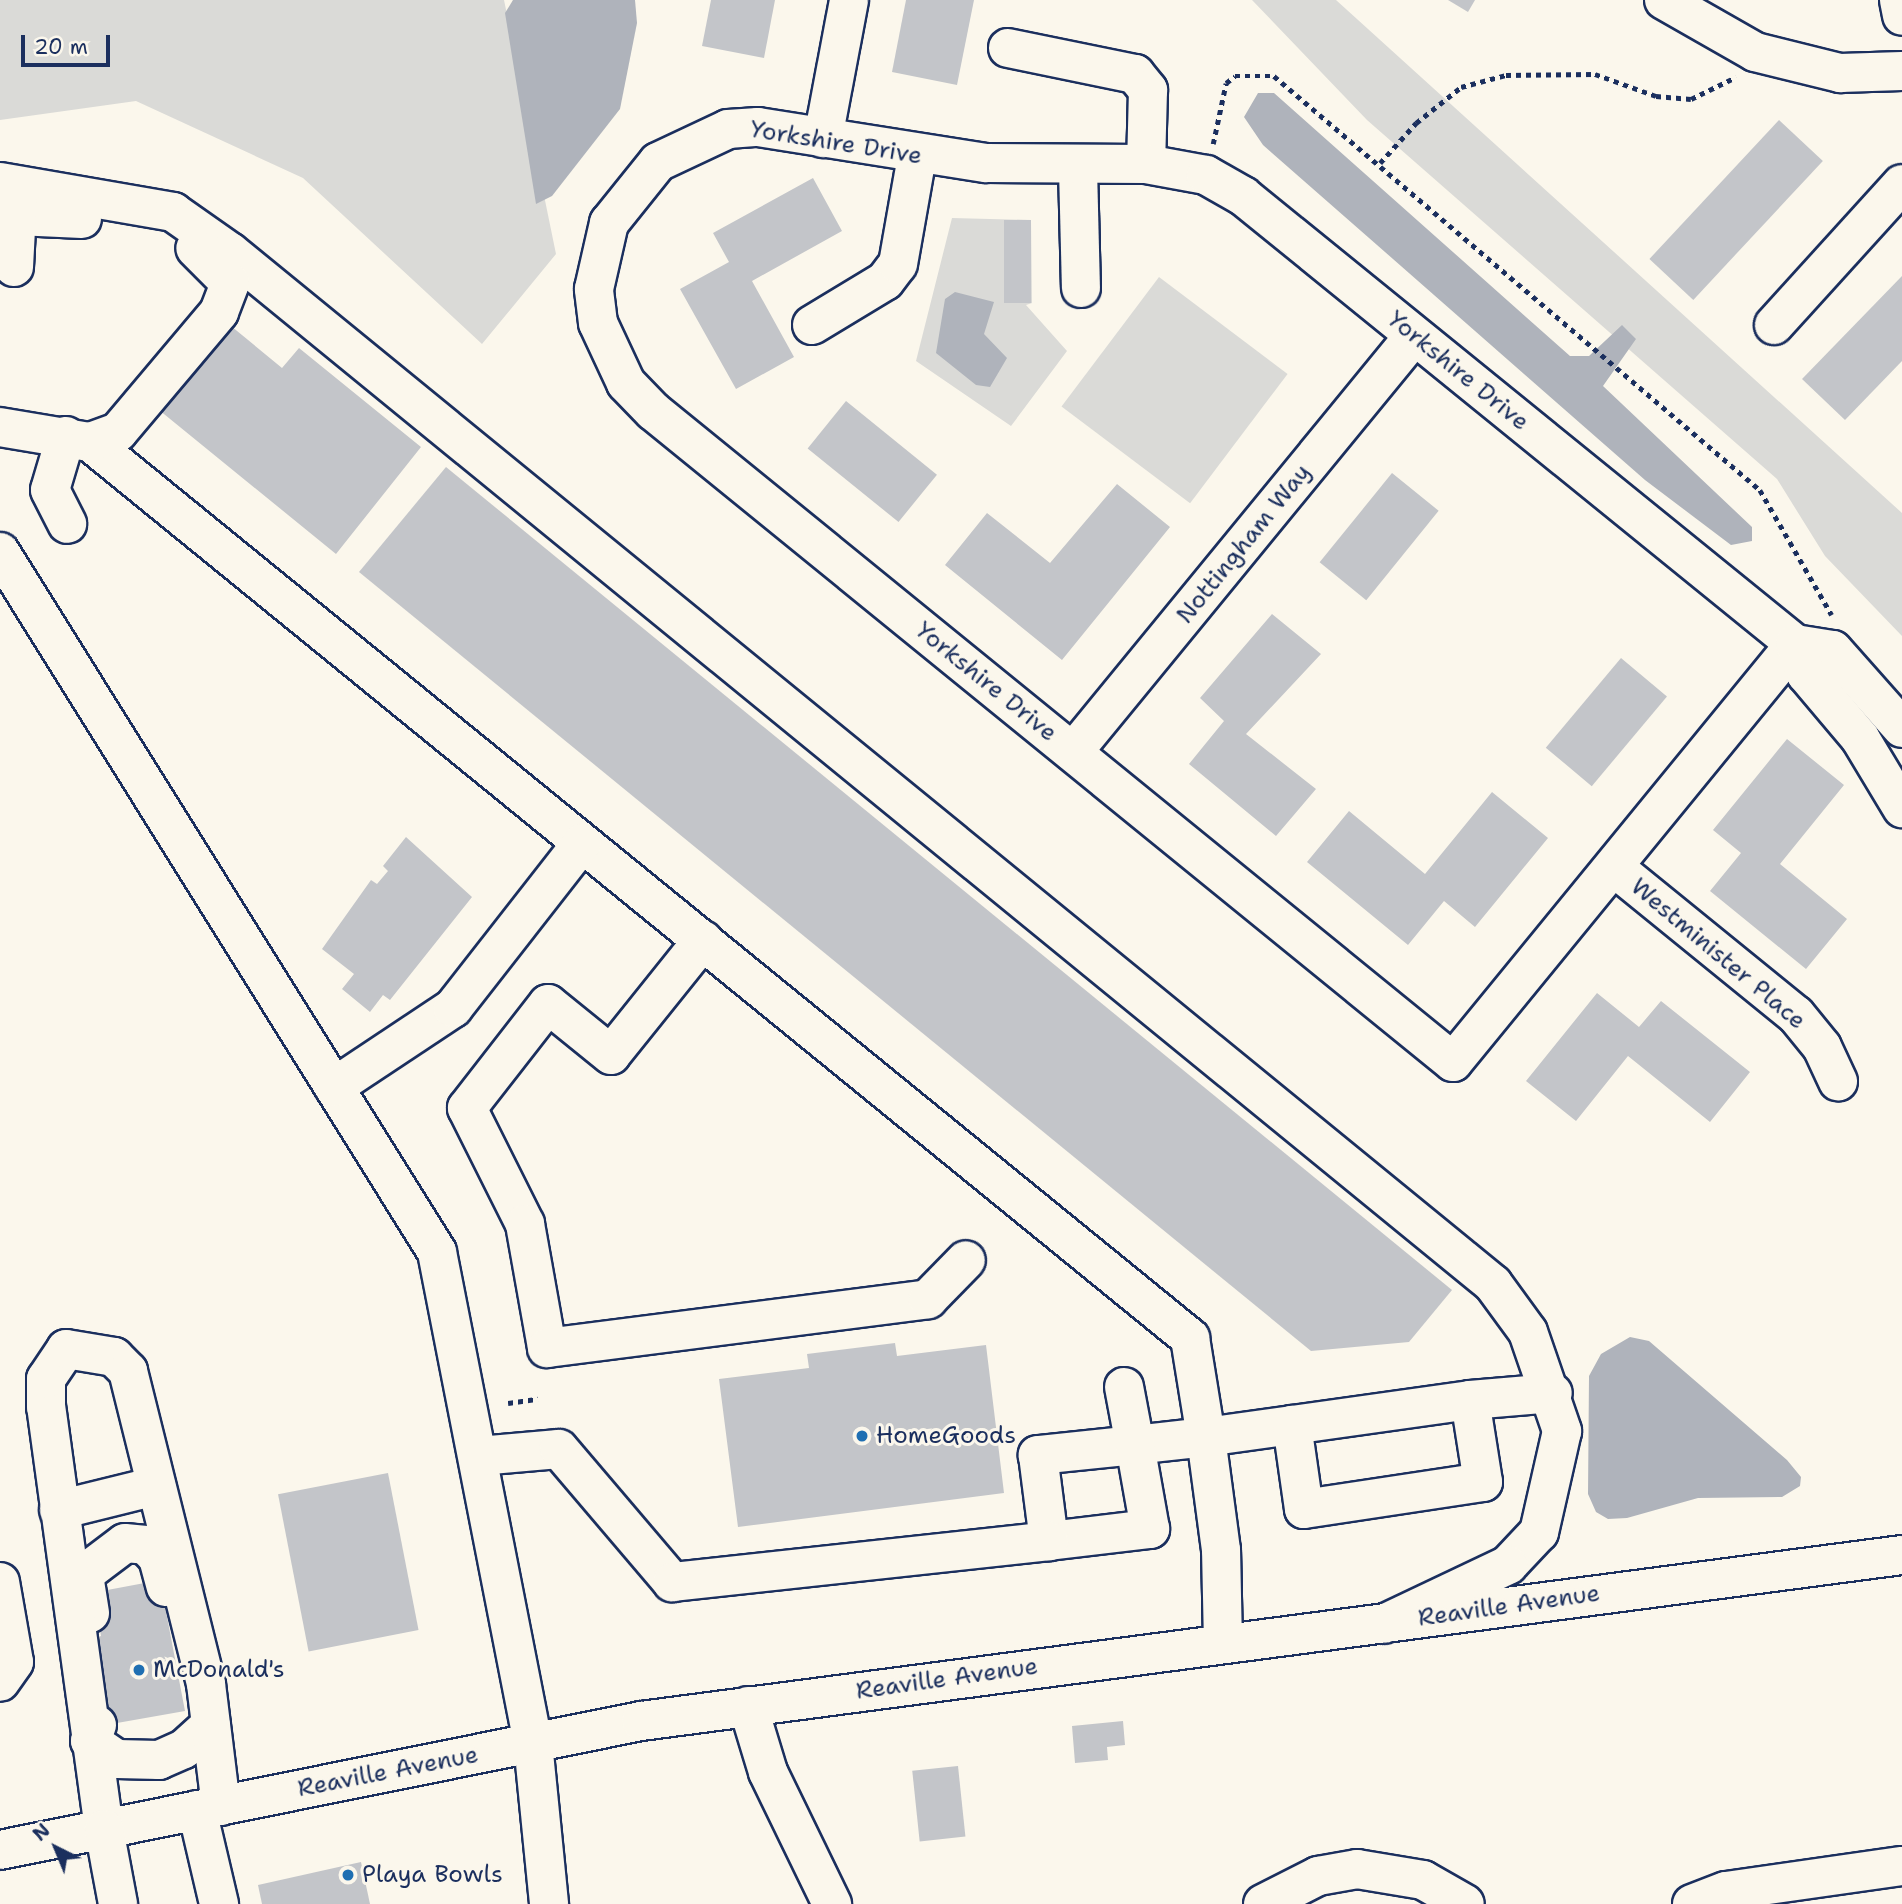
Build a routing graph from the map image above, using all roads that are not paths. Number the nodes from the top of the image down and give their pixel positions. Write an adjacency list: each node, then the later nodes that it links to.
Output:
1 (849, 0): 7 (main road)
2 (1664, 0): 6 (main road)
3 (1899, 0): 4 (main road)
4 (1902, 16)
5 (1008, 48): 9 (main road)
6 (1902, 71)
7 (823, 138): 8 (main road, Yorkshire Drive); 24 (main road, Yorkshire Drive)
8 (917, 156): 10 (main road, Yorkshire Drive); 15 (main road)
9 (1146, 164): 10 (main road, Yorkshire Drive); 17 (main road, Yorkshire Drive)
10 (1078, 168): 14 (main road)
11 (1902, 184): 16 (main road)
12 (12, 193): 13 (main road); 19 (main road); 34 (main road)
13 (14, 267)
14 (1081, 288)
15 (812, 325)
16 (1774, 325)
17 (1414, 336): 22 (main road, Yorkshire Drive); 24 (main road, Nottingham Way)
18 (0, 427): 19 (main road)
19 (78, 439): 20 (main road); 26 (main road)
20 (66, 524)
21 (0, 552): 31 (main road)
22 (1795, 644): 23 (main road, Yorkshire Drive); 25 (main road, Yorkshire Drive); 27 (main road, Westminister Place)
23 (1902, 728)
24 (1073, 752): 29 (main road, Yorkshire Drive)
25 (1902, 808)
26 (582, 843): 28 (main road); 31 (main road)
27 (1615, 868): 29 (main road, Westminister Place); 30 (main road, Westminister Place)
28 (703, 940): 32 (main road); 37 (main road)
29 (1453, 1062)
30 (1838, 1081)
31 (334, 1087): 39 (main road)
32 (966, 1260)
33 (1124, 1387): 38 (main road)
34 (1553, 1393): 35 (main road); 45 (main road)
35 (1470, 1400): 36 (main road); 36 (main road)
36 (1292, 1424): 37 (main road)
37 (1206, 1437): 38 (main road); 46 (main road)
38 (1135, 1445): 42 (main road); 42 (main road)
39 (479, 1456): 42 (main road); 51 (main road)
40 (156, 1486): 41 (main road); 41 (main road); 49 (main road)
41 (58, 1510): 50 (main road)
42 (1049, 1541)
43 (1902, 1555): 45 (main road, Reaville Avenue)
44 (0, 1582): 47 (main road)
45 (1384, 1624): 46 (main road, Reaville Avenue)
46 (1223, 1644): 48 (main road, Reaville Avenue)
47 (0, 1680)
48 (748, 1706): 51 (main road, Reaville Avenue); 59 (main road)
49 (210, 1719): 50 (main road); 50 (main road); 52 (main road)
50 (90, 1741): 53 (main road)
51 (533, 1743): 52 (main road, Reaville Avenue); 58 (main road)
52 (209, 1808): 53 (main road, Reaville Avenue); 57 (main road)
53 (104, 1829): 54 (main road, Reaville Avenue); 56 (main road)
54 (0, 1847)
55 (1902, 1866): 62 (main road)
56 (118, 1904)
57 (219, 1904)
58 (549, 1904)
59 (832, 1904)
60 (1263, 1904): 61 (main road)
61 (1465, 1904)
62 (1692, 1904)

